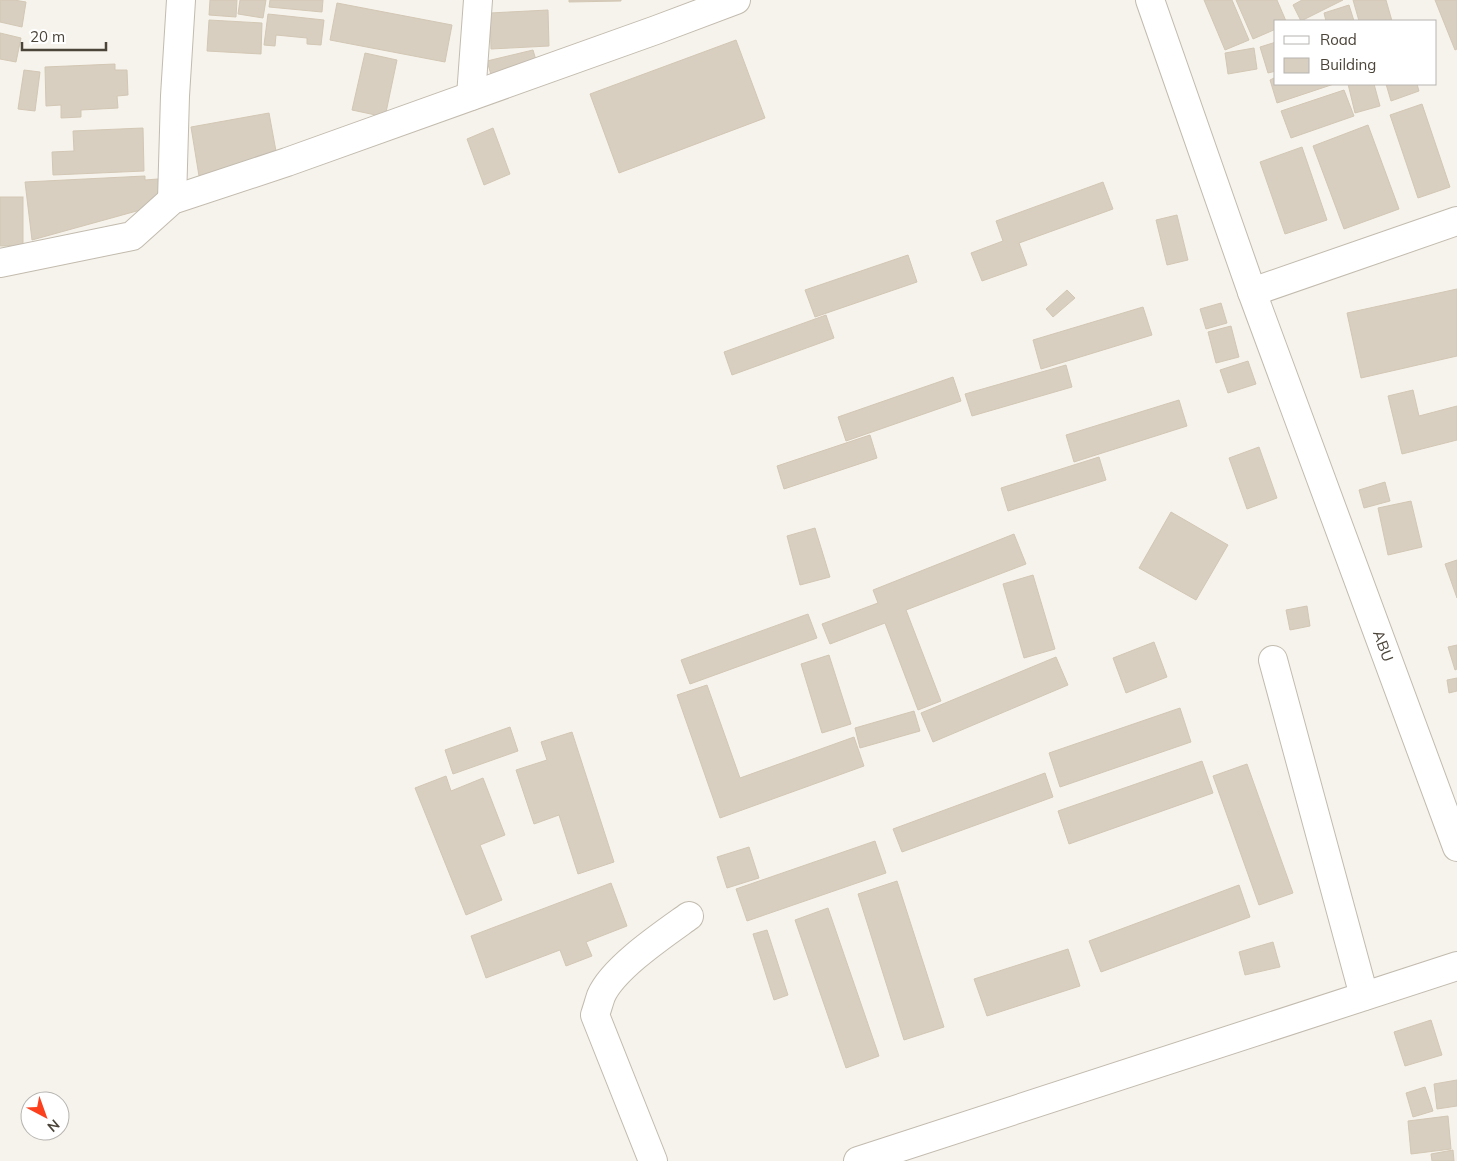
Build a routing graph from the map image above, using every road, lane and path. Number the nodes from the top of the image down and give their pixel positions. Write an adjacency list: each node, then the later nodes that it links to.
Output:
1 (181, 0): 6 (street)
2 (478, 0): 5 (street)
3 (736, 0): 5 (street)
4 (1150, 0): 9 (street, ABU)
5 (471, 96): 6 (street)
6 (172, 200): 8 (street)
7 (1457, 221): 9 (street)
8 (0, 263)
9 (1252, 292): 11 (street, ABU)
10 (1273, 660): 14 (street)
11 (1457, 846)
12 (689, 916): 15 (street)
13 (1457, 966): 14 (street)
14 (1364, 996): 16 (street)
15 (653, 1161)
16 (858, 1161)

